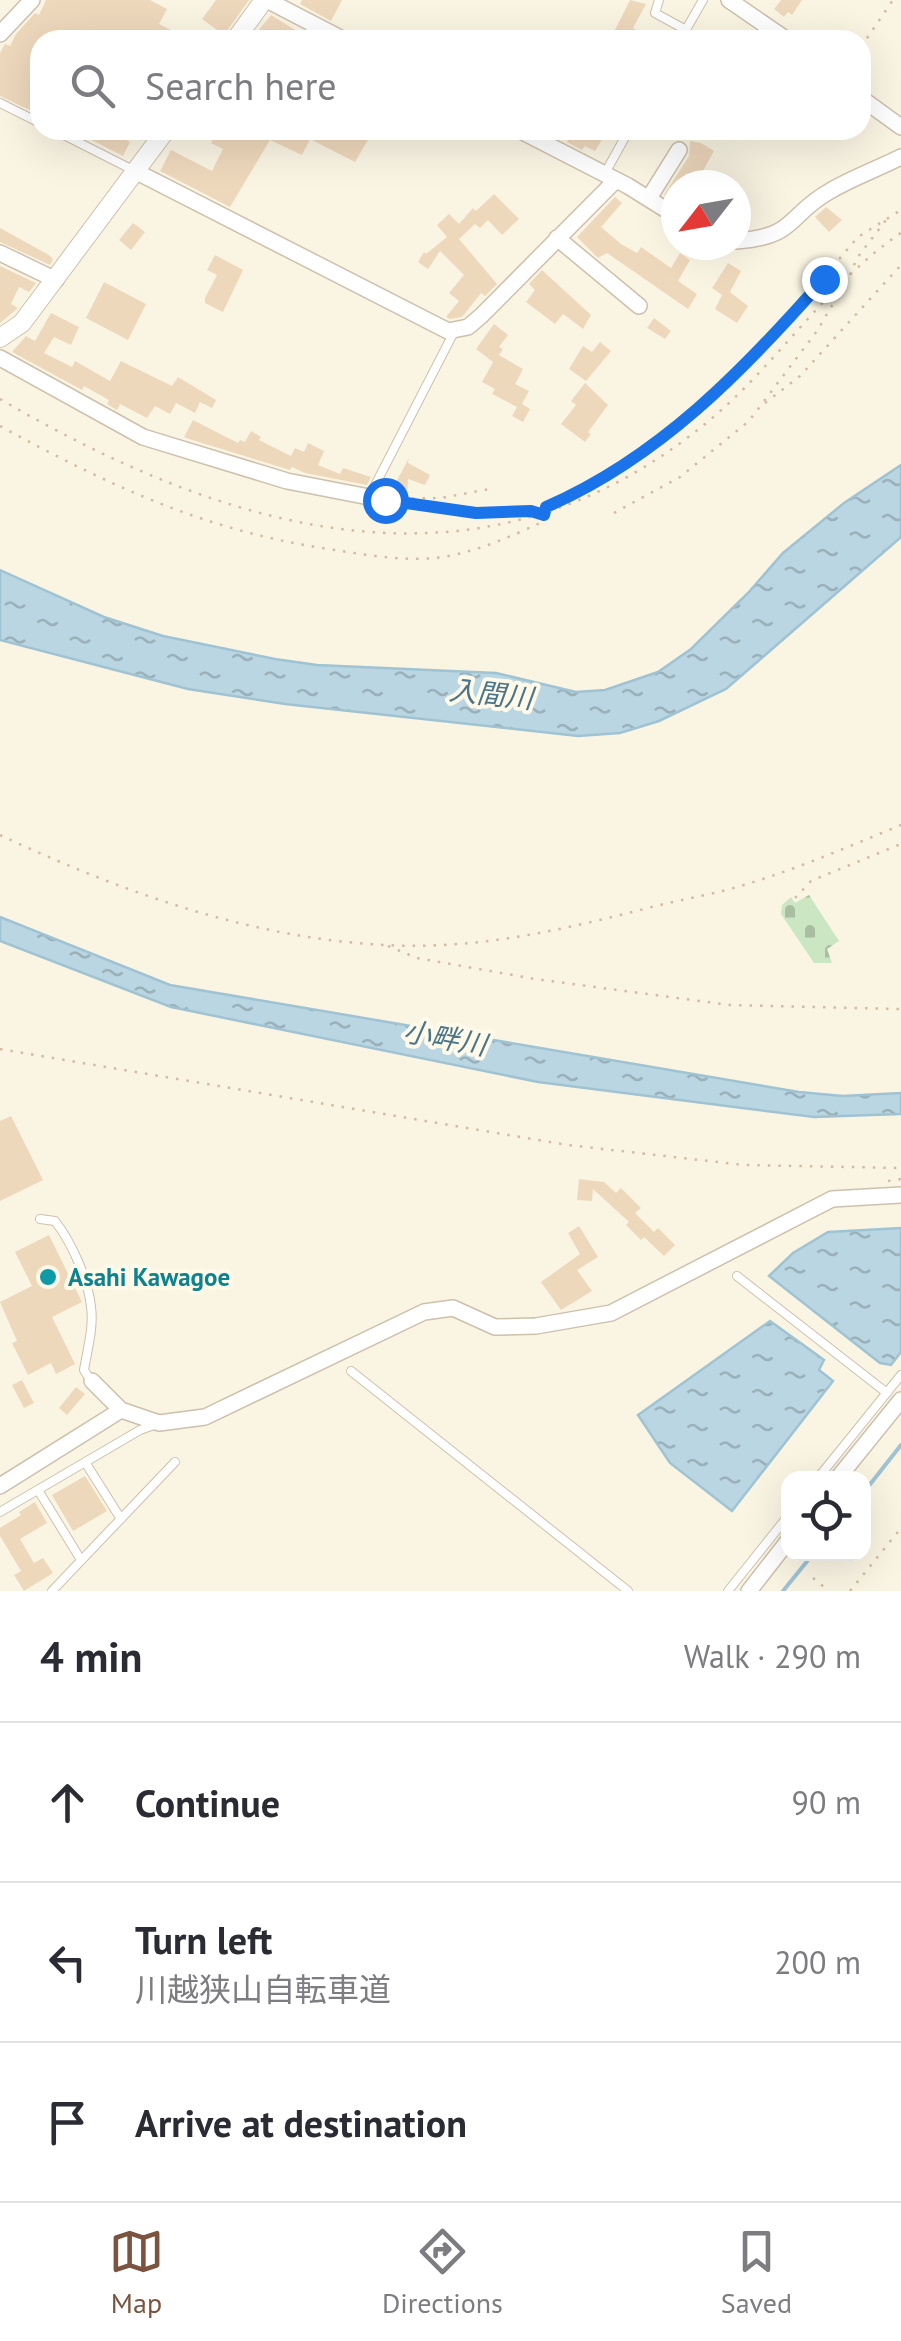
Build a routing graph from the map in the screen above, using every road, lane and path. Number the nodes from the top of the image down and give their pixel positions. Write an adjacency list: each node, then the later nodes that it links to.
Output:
1 (32, 0): 14 (street)
2 (266, 0): 7 (street); 8 (street)
3 (659, 0): 11 (lane)
4 (703, 0): 11 (lane)
5 (892, 0): 13 (path)
6 (736, 2): 12 (street)
7 (314, 24): 9 (lane); 10 (street)
8 (242, 30)
9 (311, 30)
10 (325, 30)
11 (686, 30)
12 (774, 30)
13 (871, 32)
14 (0, 34)
15 (0, 103): 17 (lane)
16 (871, 105): 18 (street)
17 (30, 118)
18 (901, 127)
19 (74, 140): 25 (lane)
20 (158, 140): 25 (street)
21 (538, 140): 26 (street)
22 (625, 140): 26 (lane)
23 (679, 150): 27 (street)
24 (901, 157): 33 (street)
25 (135, 171): 37 (street); 39 (street)
26 (609, 178): 27 (street); 32 (street)
27 (649, 198): 28 (street)
28 (661, 206)
29 (901, 207): 30 (path)
30 (888, 218): 36 (path); 48 (path)
31 (901, 233): 36 (path)
32 (557, 238): 38 (street); 39 (street)
33 (751, 239)
34 (0, 253): 37 (street)
35 (901, 265): 43 (path)
36 (848, 279): 43 (path); 48 (path)
37 (56, 280): 40 (street)
38 (640, 306)
39 (455, 330): 46 (lane)
40 (0, 338)
41 (0, 358): 46 (street)
42 (0, 399): 48 (path)
43 (760, 407): 47 (path)
44 (0, 426): 48 (path)
45 (495, 488): 46 (path)
46 (377, 498): 48 (path)
47 (614, 514)
48 (542, 516)
49 (901, 825): 53 (path)
50 (0, 835): 53 (path)
51 (901, 844): 52 (path)
52 (795, 898)
53 (386, 945): 54 (path)
54 (901, 1009)
55 (0, 1048): 56 (path)
56 (901, 1168)
57 (901, 1195): 65 (street)
58 (40, 1219): 62 (lane)
59 (737, 1276): 63 (lane)
60 (351, 1371): 80 (lane)
61 (901, 1375): 63 (lane)
62 (92, 1381): 64 (street)
63 (894, 1396): 68 (lane); 69 (street)
64 (121, 1410): 65 (street); 70 (street)
65 (159, 1423): 66 (lane)
66 (85, 1462): 71 (lane); 73 (lane)
67 (175, 1462): 73 (lane)
68 (824, 1471)
69 (843, 1471)
70 (0, 1486)
71 (38, 1490): 72 (lane); 77 (lane)
72 (0, 1512)
73 (121, 1518): 77 (lane)
74 (781, 1525): 81 (lane)
75 (901, 1528): 84 (path)
76 (781, 1551): 82 (street)
77 (82, 1560): 79 (lane)
78 (813, 1578): 83 (path)
79 (52, 1591)
80 (628, 1591)
81 (728, 1591)
82 (749, 1591)
83 (829, 1591)
84 (850, 1591)

